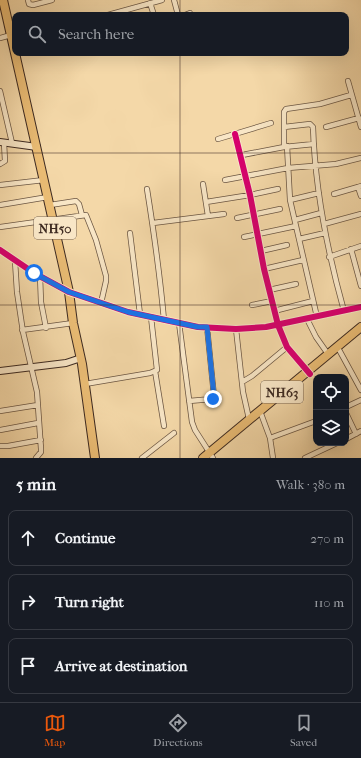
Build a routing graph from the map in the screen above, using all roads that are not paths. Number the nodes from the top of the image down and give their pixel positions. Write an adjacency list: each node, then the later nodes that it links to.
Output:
1 (3, 0): 10 (highway, NH50)
2 (28, 0): 3 (street)
3 (52, 0)
4 (162, 0): 6 (street)
5 (174, 0): 9 (street)
6 (150, 3): 7 (street); 8 (street)
7 (118, 12)
8 (153, 12)
9 (177, 12)
10 (3, 18): 11 (highway, NH50)
11 (11, 36): 12 (street); 13 (highway, NH50)
12 (0, 38)
13 (12, 40)
14 (16, 56): 29 (highway, NH50)
15 (348, 81): 17 (street)
16 (0, 91): 26 (street)
17 (351, 94): 18 (street); 20 (street)
18 (359, 118): 21 (street); 22 (street)
19 (271, 123): 23 (street)
20 (284, 127): 27 (street); 28 (street)
21 (326, 127)
22 (361, 127)
23 (235, 134): 24 (street); 30 (street)
24 (218, 139)
25 (2, 142): 26 (street); 32 (street)
26 (12, 143): 29 (street)
27 (314, 144): 28 (street); 33 (street)
28 (286, 146): 30 (street); 34 (street)
29 (37, 147): 36 (highway, NH50)
30 (242, 156): 35 (street)
31 (361, 158): 33 (street)
32 (0, 164)
33 (316, 166): 34 (street); 43 (street)
34 (288, 168): 35 (street); 47 (street)
35 (245, 176): 37 (street); 45 (street)
36 (44, 180): 39 (street); 48 (highway, NH50)
37 (225, 180)
38 (203, 184): 49 (street)
39 (0, 185)
40 (360, 186): 44 (street); 46 (street)
41 (147, 189): 61 (street)
42 (278, 189): 45 (street)
43 (319, 193): 47 (street); 52 (street)
44 (334, 194)
45 (250, 195): 49 (street); 55 (street)
46 (361, 196)
47 (290, 200): 60 (street)
48 (49, 201): 50 (street); 56 (street); 59 (highway, NH50)
49 (206, 202): 57 (street)
50 (0, 206)
51 (280, 209): 55 (street)
52 (321, 213): 60 (street); 62 (street)
53 (224, 214): 57 (street)
54 (361, 214): 62 (street)
55 (254, 215): 58 (street); 67 (street)
56 (82, 216): 59 (street); 86 (street)
57 (208, 216): 61 (street)
58 (237, 218)
59 (53, 219): 64 (street); 83 (highway, NH50)
60 (295, 220): 63 (street)
61 (153, 223): 95 (street)
62 (324, 224): 66 (street)
63 (296, 226): 67 (street); 69 (street)
64 (0, 227)
65 (130, 233): 91 (street)
66 (325, 233): 69 (street); 75 (street)
67 (258, 234): 68 (street); 74 (street)
68 (244, 237)
69 (299, 240): 76 (street)
70 (287, 245): 74 (street)
71 (361, 246): 72 (street)
72 (351, 249): 75 (street); 81 (street)
73 (0, 250): 77 (street)
74 (261, 251): 78 (street)
75 (329, 257): 90 (street)
76 (303, 260): 78 (street); 85 (street)
77 (15, 261): 79 (street); 103 (street)
78 (264, 269): 82 (street)
79 (40, 276): 83 (street); 101 (street)
80 (296, 284): 82 (street)
81 (361, 286)
82 (269, 290): 84 (street)
83 (69, 292): 86 (street); 96 (highway, NH50)
84 (272, 301): 87 (street); 89 (street)
85 (313, 301): 89 (street); 93 (street)
86 (101, 303): 91 (street)
87 (252, 305)
88 (361, 307): 90 (street)
89 (274, 311): 98 (street)
90 (344, 312): 93 (street)
91 (140, 314): 92 (street)
92 (151, 317): 95 (street); 111 (street)
93 (317, 317): 94 (street)
94 (307, 319): 98 (street); 107 (street)
95 (164, 320): 97 (street)
96 (73, 323): 101 (street); 108 (highway, NH50)
97 (179, 323): 99 (street); 117 (street)
98 (278, 325): 102 (street); 105 (street)
99 (207, 327): 102 (street); 117 (street)
100 (361, 327): 106 (highway, NH63)
101 (46, 328): 103 (street)
102 (236, 329): 113 (street)
103 (22, 330): 109 (street)
104 (361, 332): 106 (highway, NH63)
105 (287, 347): 112 (street); 113 (street)
106 (338, 348): 107 (highway, NH63); 112 (highway, NH63); 115 (street)
107 (328, 354): 112 (highway, NH63)
108 (81, 358): 109 (street); 114 (highway, NH50)
109 (31, 368): 110 (street); 118 (street)
110 (0, 371)
111 (155, 372): 114 (street); 126 (street)
112 (309, 372): 121 (highway, NH63)
113 (242, 382): 122 (street)
114 (85, 384): 138 (highway, NH50)
115 (361, 390)
116 (361, 400): 119 (street)
117 (189, 401): 136 (street)
118 (38, 405): 120 (street); 125 (street)
119 (349, 406)
120 (0, 411)
121 (261, 413): 122 (highway, NH63); 131 (street); 136 (highway, NH63)
122 (249, 419): 136 (highway, NH63)
123 (349, 419): 130 (street)
124 (313, 422): 131 (street)
125 (38, 423): 127 (street); 133 (street)
126 (164, 426)
127 (0, 430)
128 (361, 431): 130 (street)
129 (174, 432): 139 (street)
130 (356, 434): 132 (street)
131 (270, 438): 141 (street)
132 (349, 438)
133 (41, 440): 134 (street); 137 (street)
134 (0, 446)
135 (327, 446): 142 (street)
136 (211, 456): 140 (highway, NH63)
137 (36, 458)
138 (94, 458)
139 (142, 458)
140 (203, 458)
141 (273, 458)
142 (304, 458)

